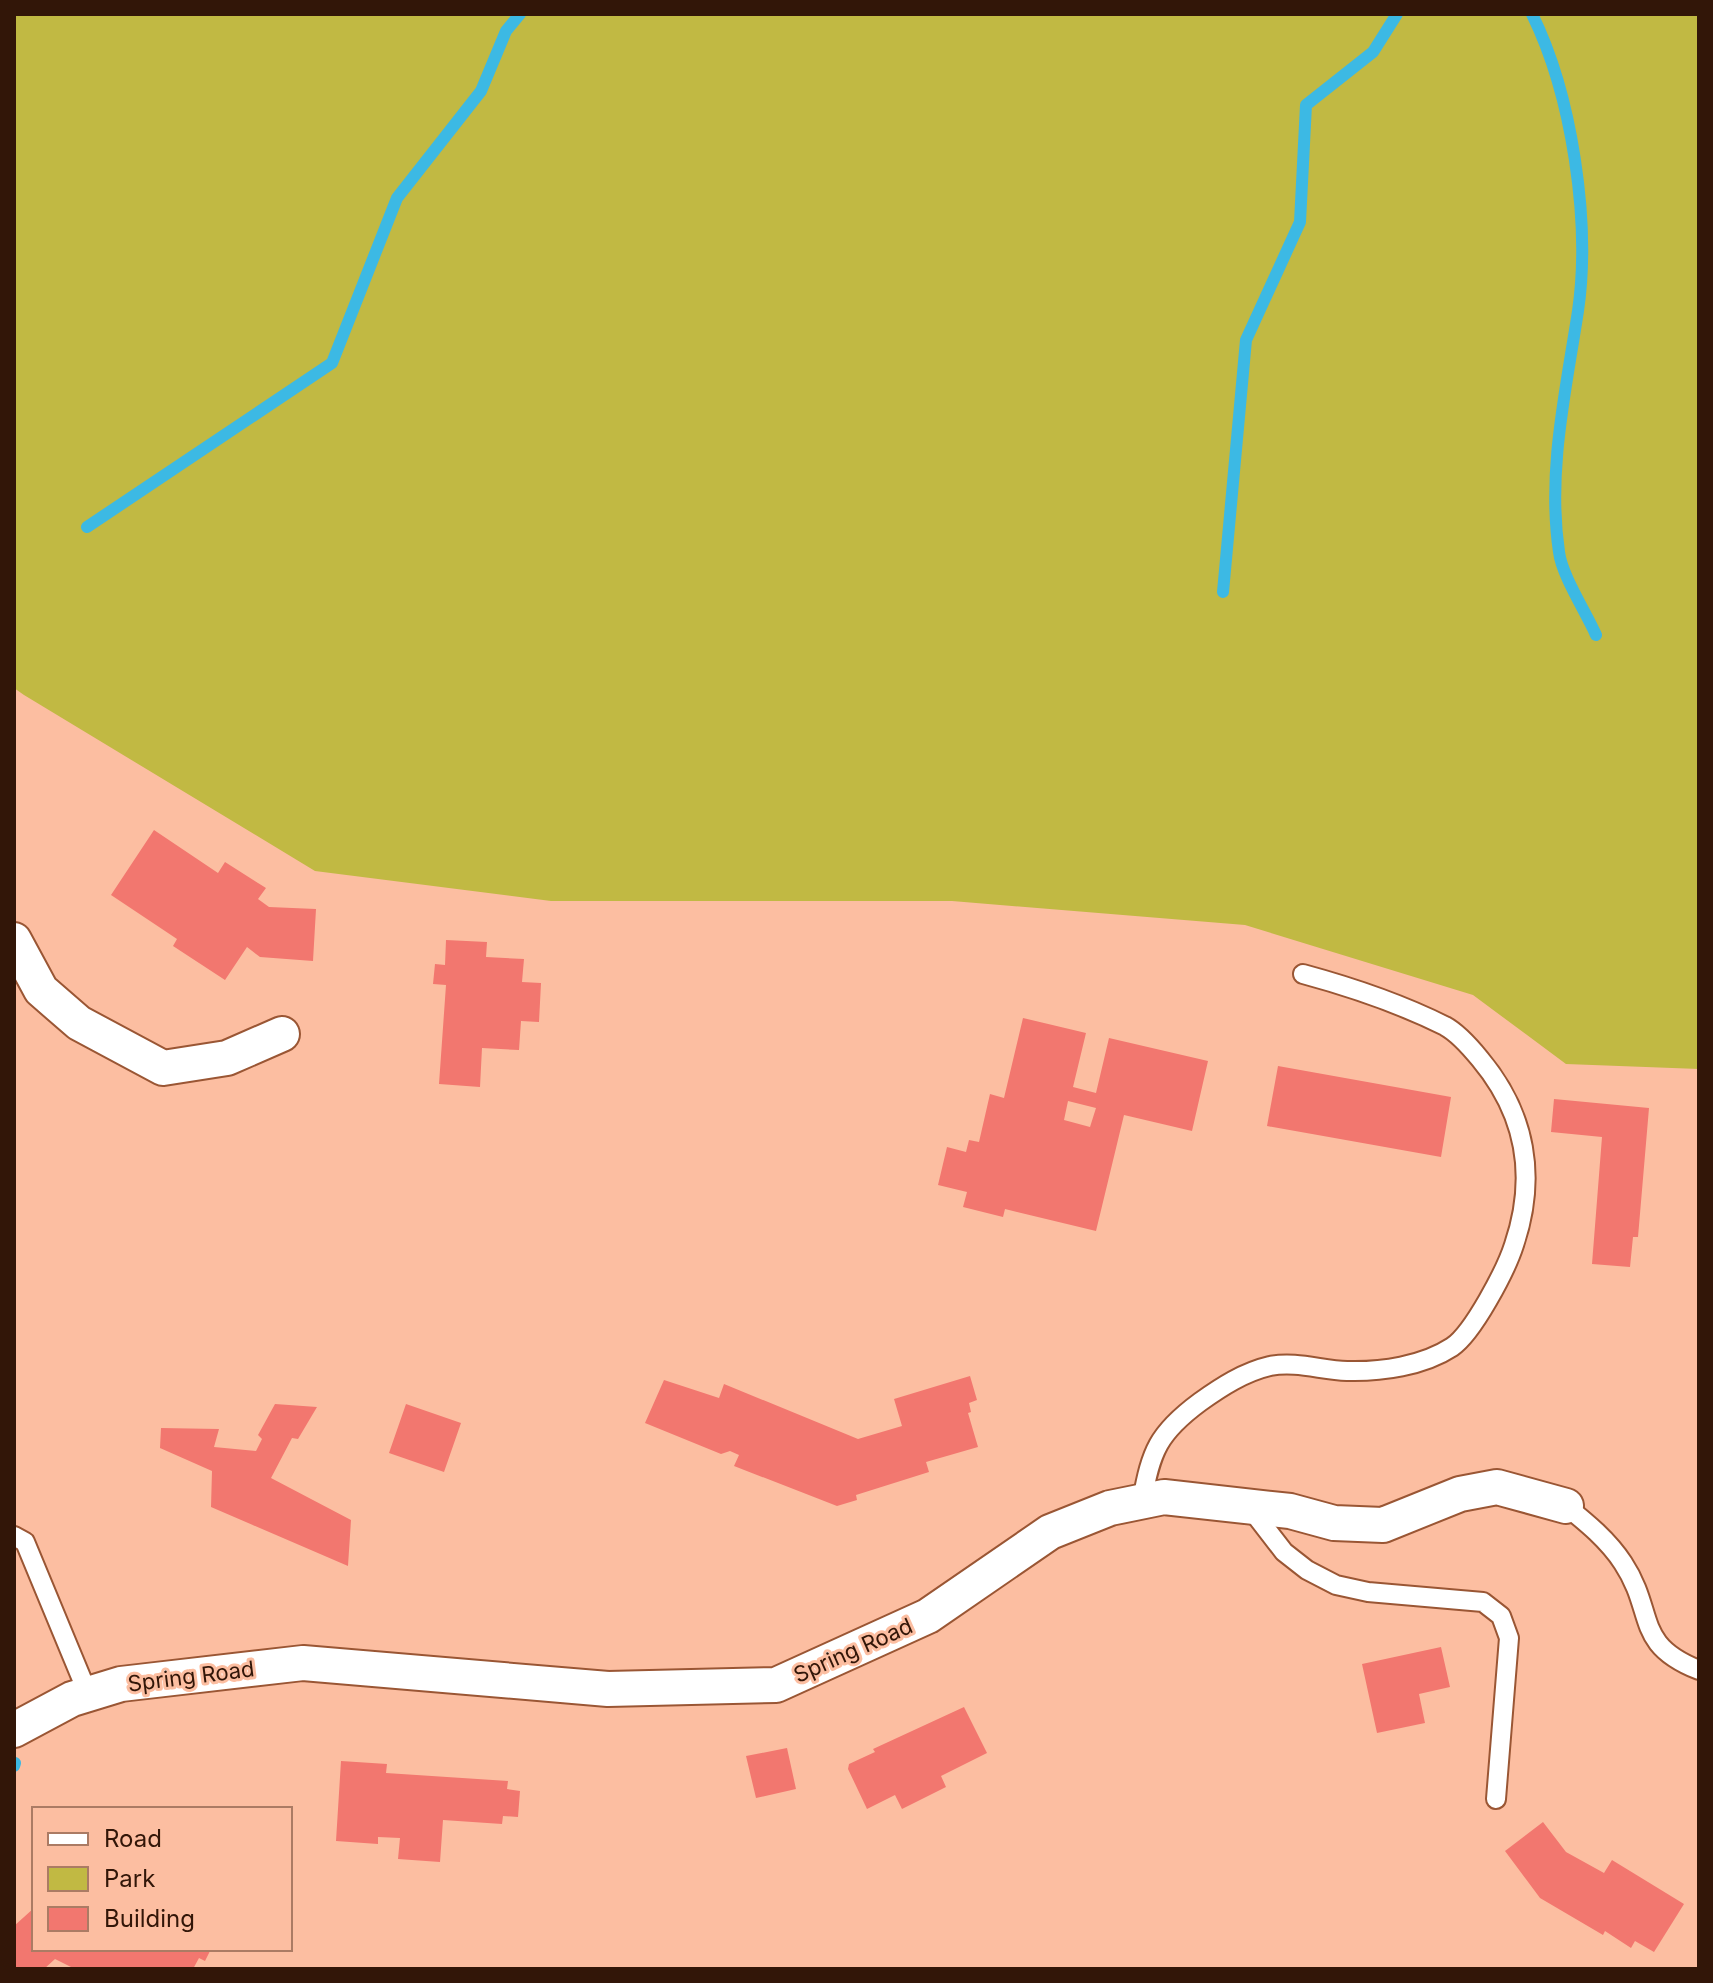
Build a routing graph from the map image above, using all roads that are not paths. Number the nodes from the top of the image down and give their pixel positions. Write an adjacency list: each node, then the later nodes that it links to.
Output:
1 (14, 940): 3 (street)
2 (1303, 974): 4 (lane)
3 (282, 1034)
4 (1142, 1501): 6 (street, Spring Road); 9 (street, Spring Road)
5 (1566, 1506): 6 (street, Spring Road); 8 (lane)
6 (1250, 1508): 11 (lane)
7 (14, 1536): 9 (lane)
8 (1699, 1670)
9 (88, 1694): 10 (street, Spring Road)
10 (14, 1730)
11 (1496, 1799)

